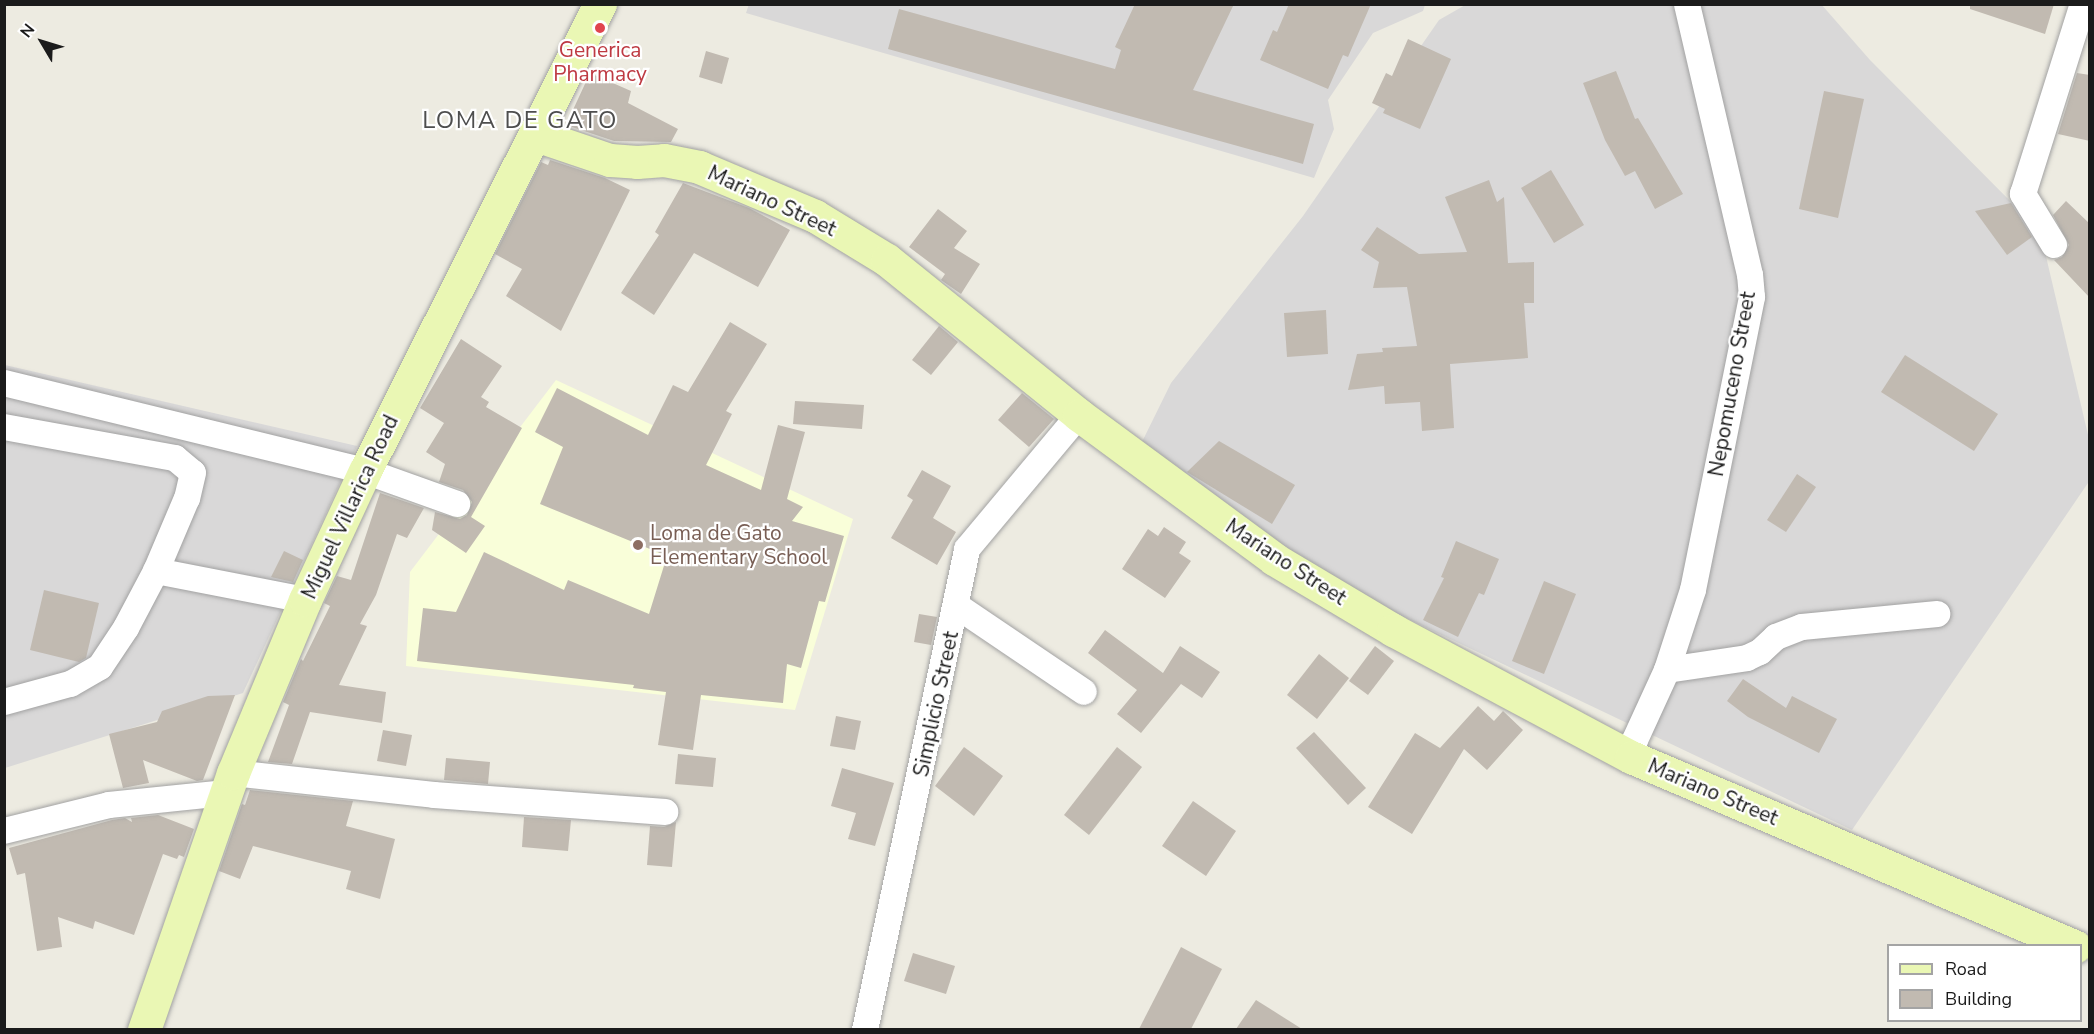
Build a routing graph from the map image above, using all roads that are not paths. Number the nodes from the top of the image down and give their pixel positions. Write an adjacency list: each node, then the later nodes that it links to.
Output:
1 (600, 4): 4 (main road, Miguel Villarica Road)
2 (1687, 4): 15 (street, Nepomuceno Street)
3 (2083, 4): 5 (street)
4 (536, 135): 7 (main road, Mariano Street); 9 (main road, Miguel Villarica Road)
5 (2054, 245)
6 (4, 382): 9 (street)
7 (1079, 415): 13 (street, Simplicio Street); 18 (main road, Mariano Street)
8 (4, 427): 11 (street)
9 (365, 471): 10 (street); 12 (main road, Miguel Villarica Road)
10 (457, 504)
11 (156, 571): 12 (street); 17 (street)
12 (305, 600): 19 (main road, Miguel Villarica Road)
13 (957, 606): 16 (street); 24 (street, Simplicio Street)
14 (1937, 614): 15 (street)
15 (1667, 670): 18 (street, Nepomuceno Street)
16 (1084, 692)
17 (4, 702)
18 (1631, 757): 22 (main road, Mariano Street)
19 (230, 783): 20 (street); 21 (street); 23 (main road, Miguel Villarica Road)
20 (665, 813)
21 (4, 831)
22 (2073, 944)
23 (144, 1029)
24 (865, 1029)

